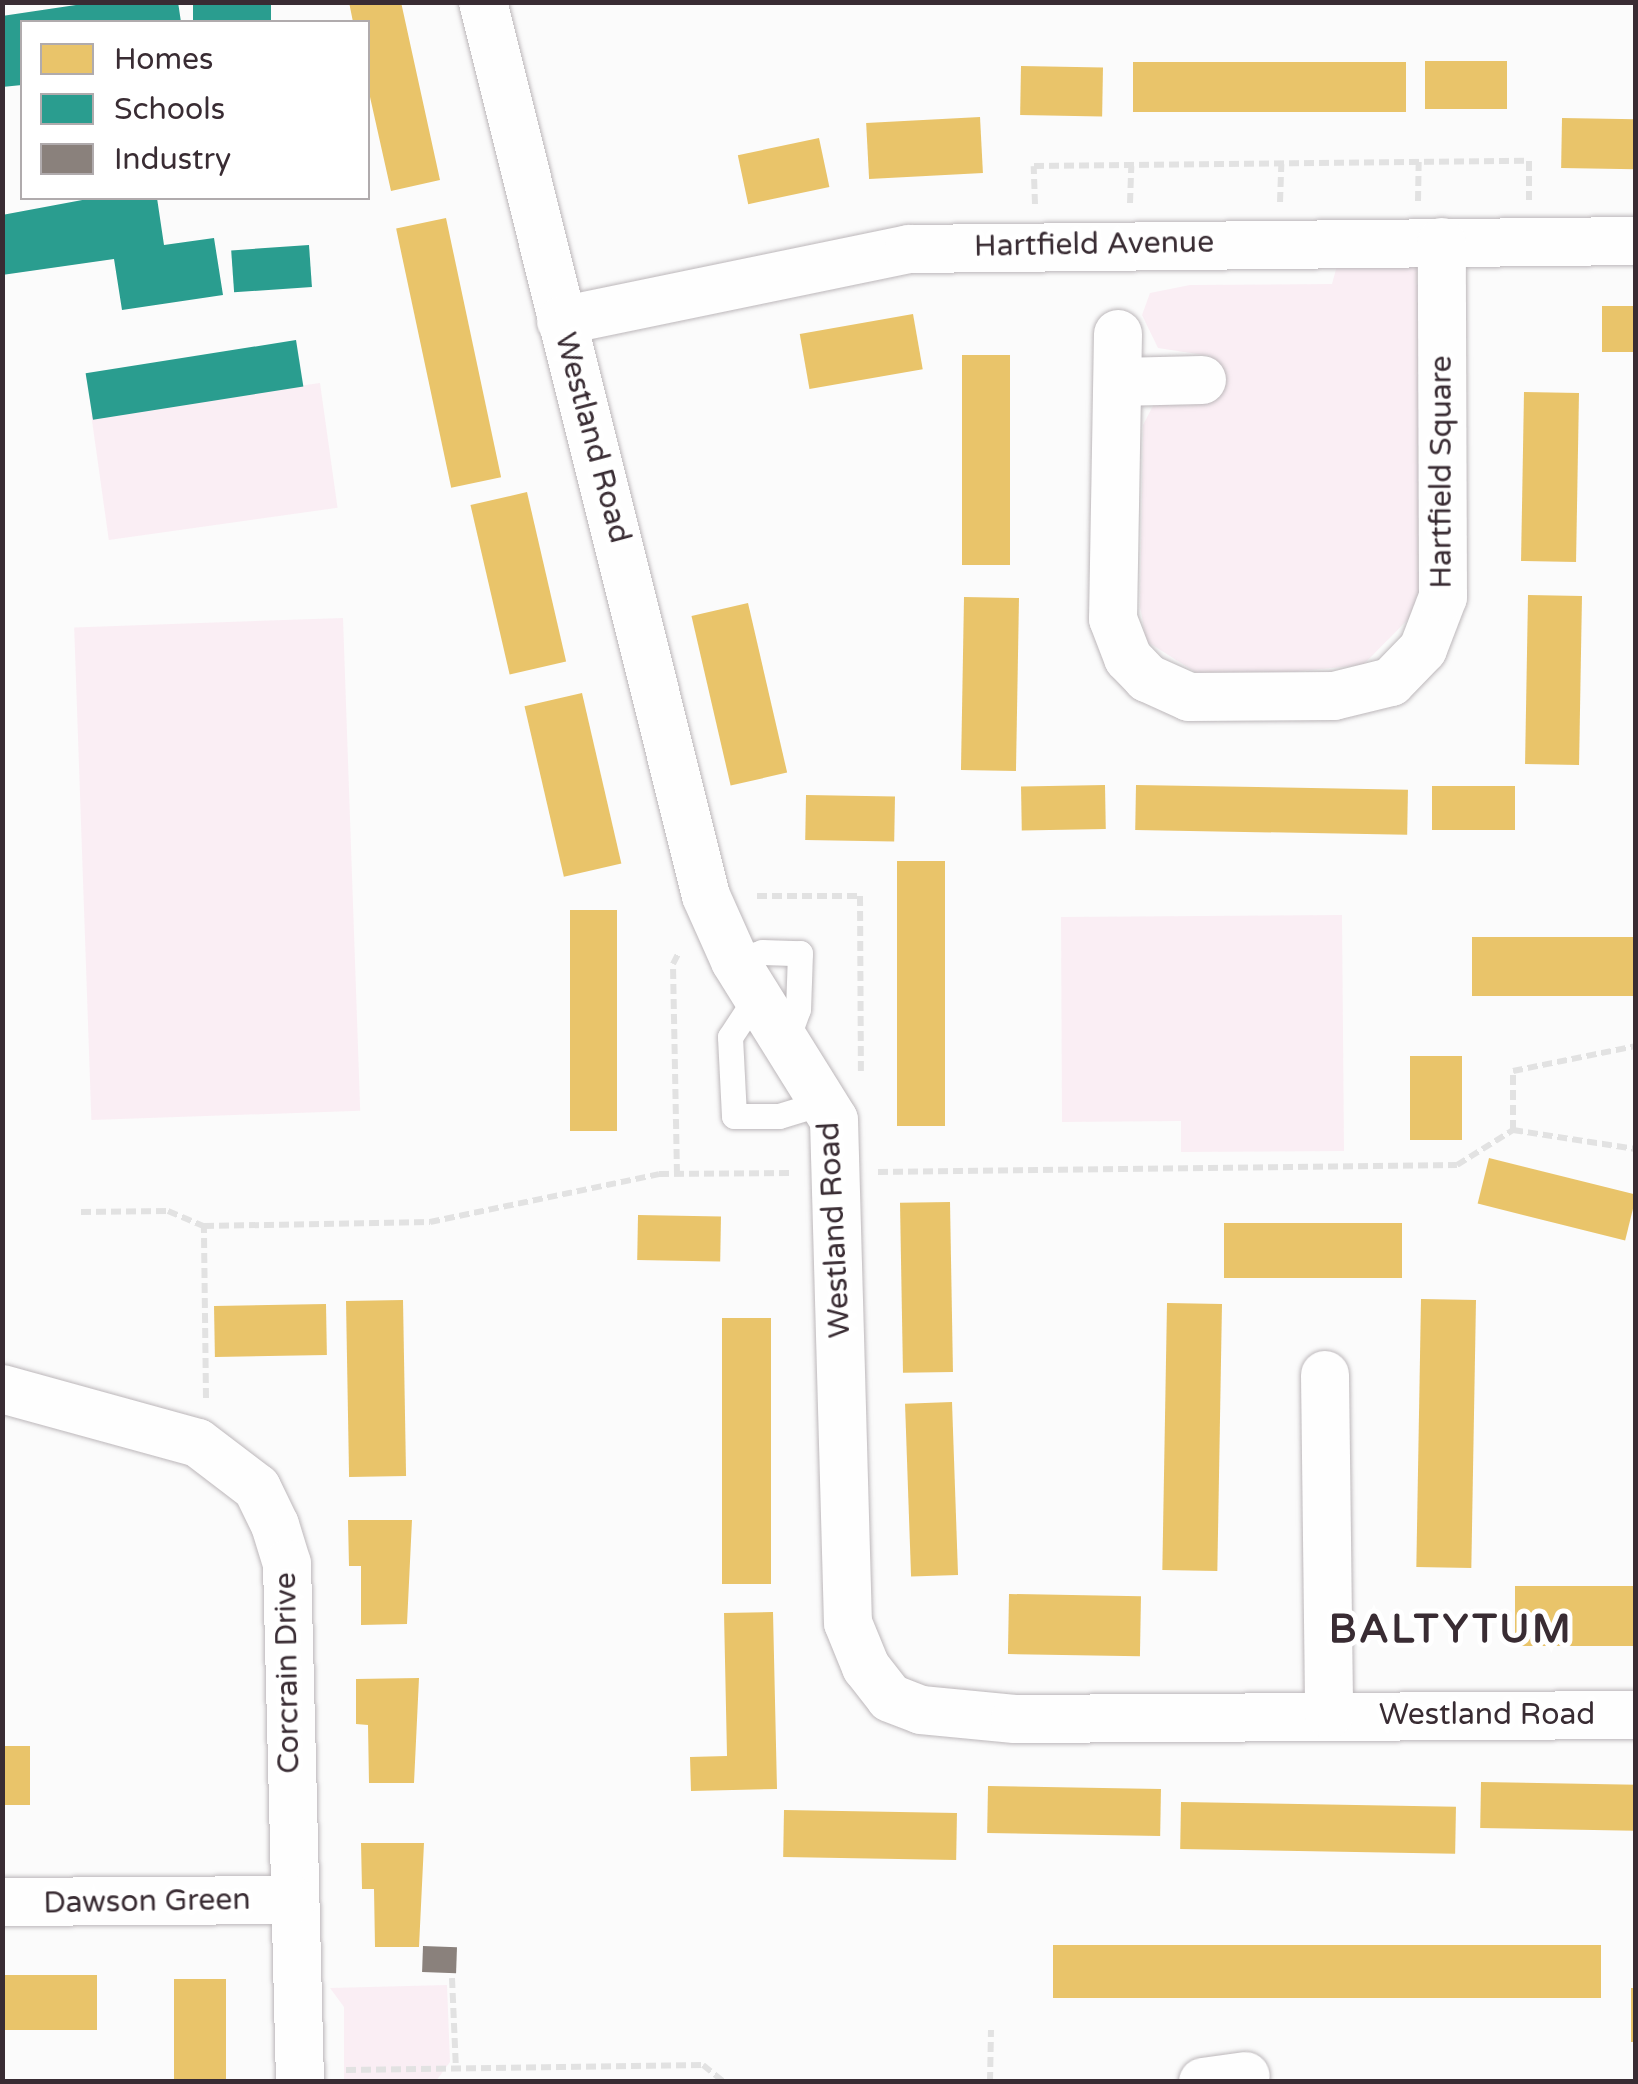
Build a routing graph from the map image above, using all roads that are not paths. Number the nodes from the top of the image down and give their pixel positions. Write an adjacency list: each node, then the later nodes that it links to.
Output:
1 (483, 2): 4 (street, Westland Road)
2 (1636, 241): 3 (street, Hartfield Avenue)
3 (1442, 242): 4 (street, Hartfield Avenue); 7 (street, Hartfield Square)
4 (561, 322): 8 (street, Westland Road)
5 (1118, 334): 7 (street, Hartfield Square)
6 (1202, 380): 7 (street)
7 (1118, 382)
8 (746, 978): 9 (street, Westland Road); 9 (lane)
9 (824, 1102): 12 (street, Westland Road)
10 (1325, 1375): 12 (street)
11 (2, 1389): 14 (street, Corcrain Drive)
12 (1329, 1714): 13 (street, Westland Road)
13 (1636, 1716)
14 (292, 1900): 15 (street, Dawson Green); 16 (street, Corcrain Drive)
15 (2, 1902)
16 (299, 2076)

